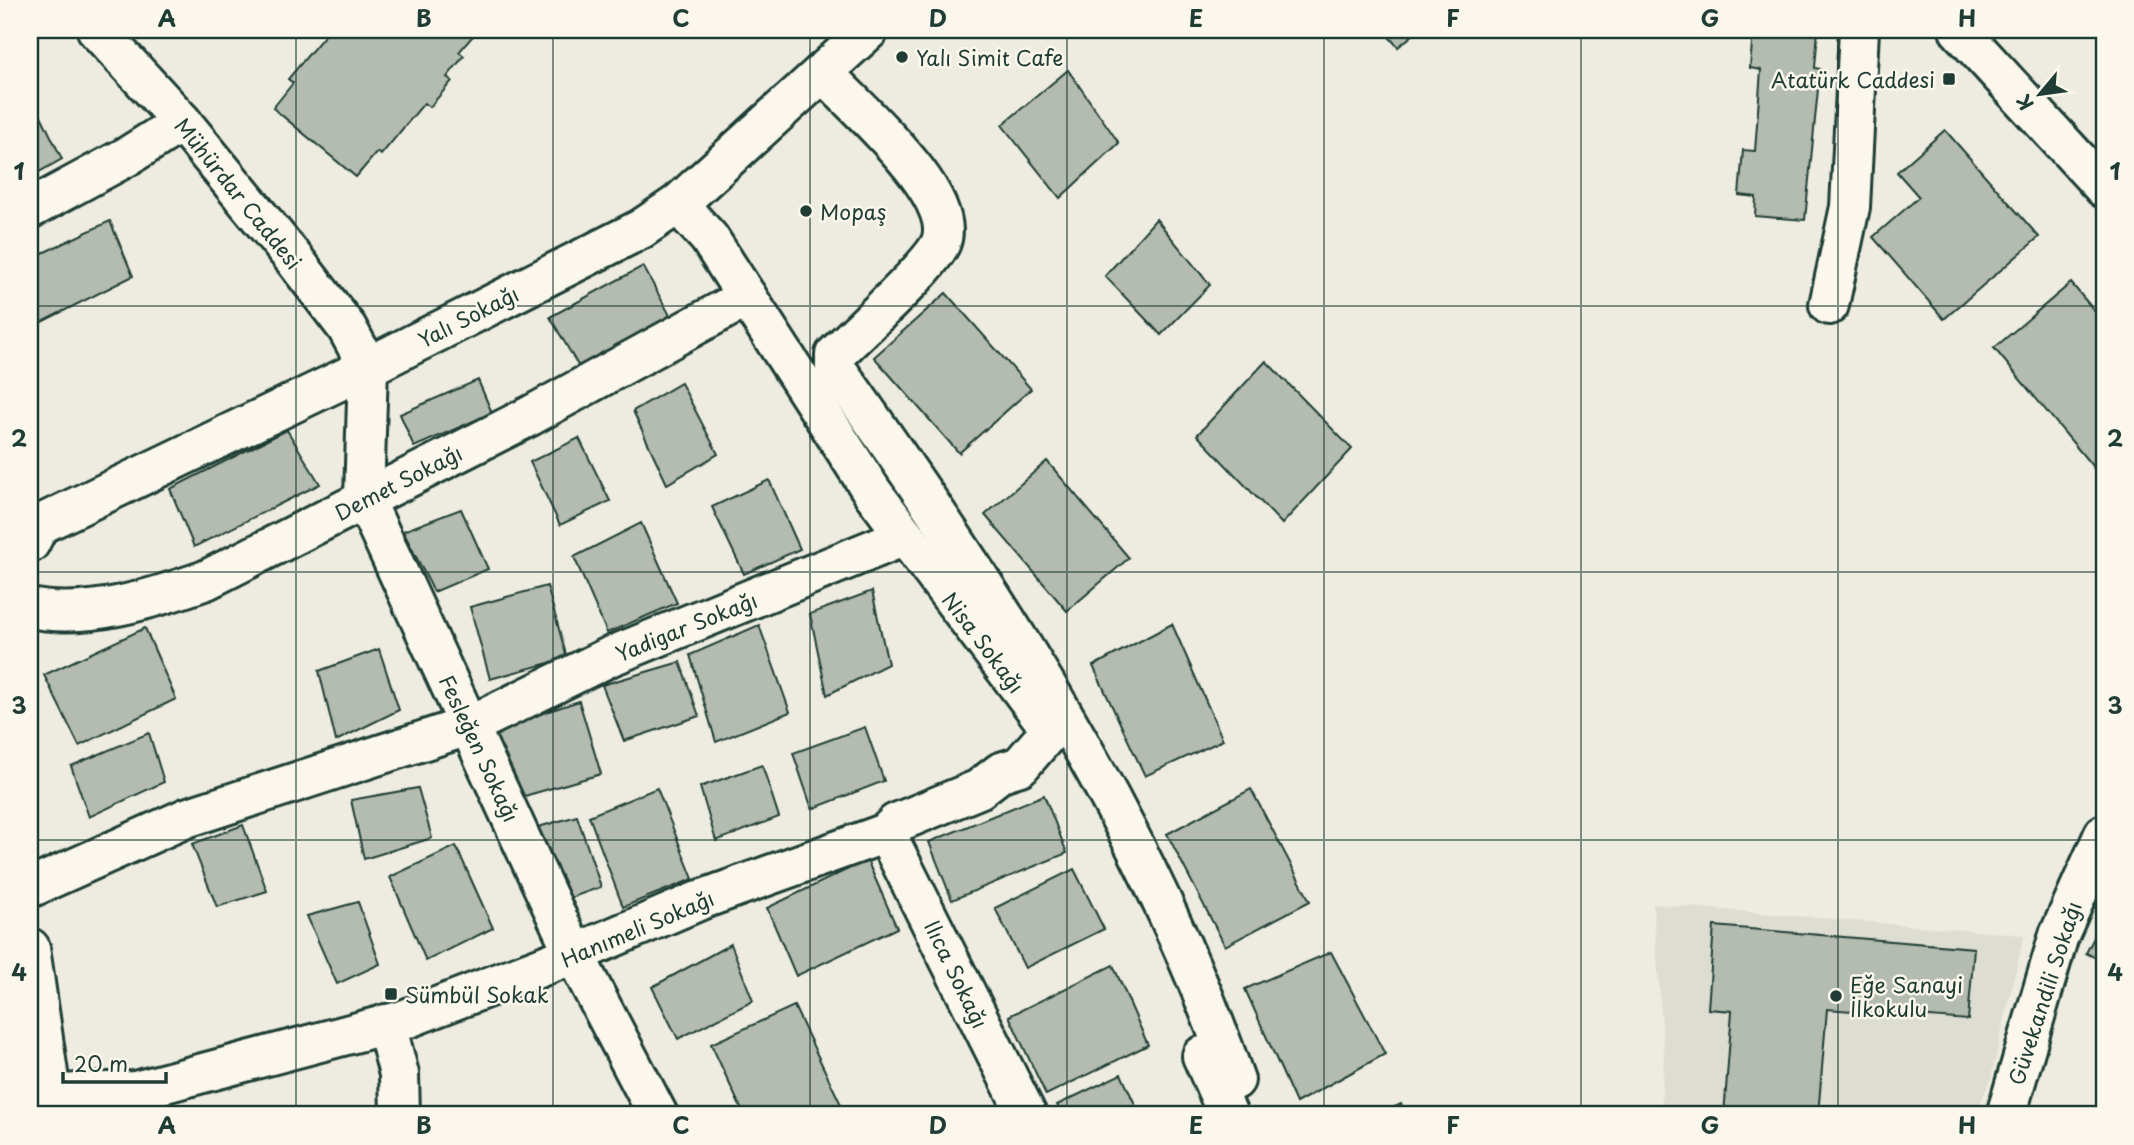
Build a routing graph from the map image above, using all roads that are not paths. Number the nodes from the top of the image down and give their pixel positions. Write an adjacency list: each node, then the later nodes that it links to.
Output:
1 (97, 30): 6 (street, Mühürdar Caddesi)
2 (869, 30): 5 (street, Yalı Sokağı)
3 (1859, 30): 11 (street)
4 (1959, 30): 7 (street)
5 (823, 72): 8 (street, Yalı Sokağı); 25 (street)
6 (182, 122): 9 (street); 12 (street, Mühürdar Caddesi)
7 (2104, 188)
8 (678, 204): 10 (street, Nisa Sokağı); 12 (street, Yalı Sokağı)
9 (30, 209)
10 (747, 297): 13 (street, Demet Sokağı); 14 (street, Nisa Sokağı)
11 (1829, 305)
12 (368, 367): 13 (street, Fesleğen Sokağı); 15 (street, Yalı Sokağı)
13 (364, 498): 16 (street, Demet Sokağı); 17 (street, Fesleğen Sokağı)
14 (905, 536): 17 (street, Yadigar Sokağı); 18 (street, Nisa Sokağı)
15 (30, 543)
16 (30, 608)
17 (471, 725): 21 (street, Yadigar Sokağı); 23 (street, Fesleğen Sokağı)
18 (1051, 730): 19 (street, Hanımeli Sokağı); 25 (street, Nisa Sokağı)
19 (886, 833): 23 (street, Hanımeli Sokağı); 29 (street, Ilıca Sokağı)
20 (2104, 834): 30 (street, Güvekandili Sokağı)
21 (30, 888)
22 (30, 948): 26 (street)
23 (575, 954): 24 (street, Hanımeli Sokağı); 28 (street, Fesleğen Sokağı)
24 (386, 1024): 26 (street, Hanımeli Sokağı); 27 (street)
25 (1231, 1098)
26 (46, 1101)
27 (400, 1115)
28 (658, 1115)
29 (1027, 1115)
30 (2006, 1115)

